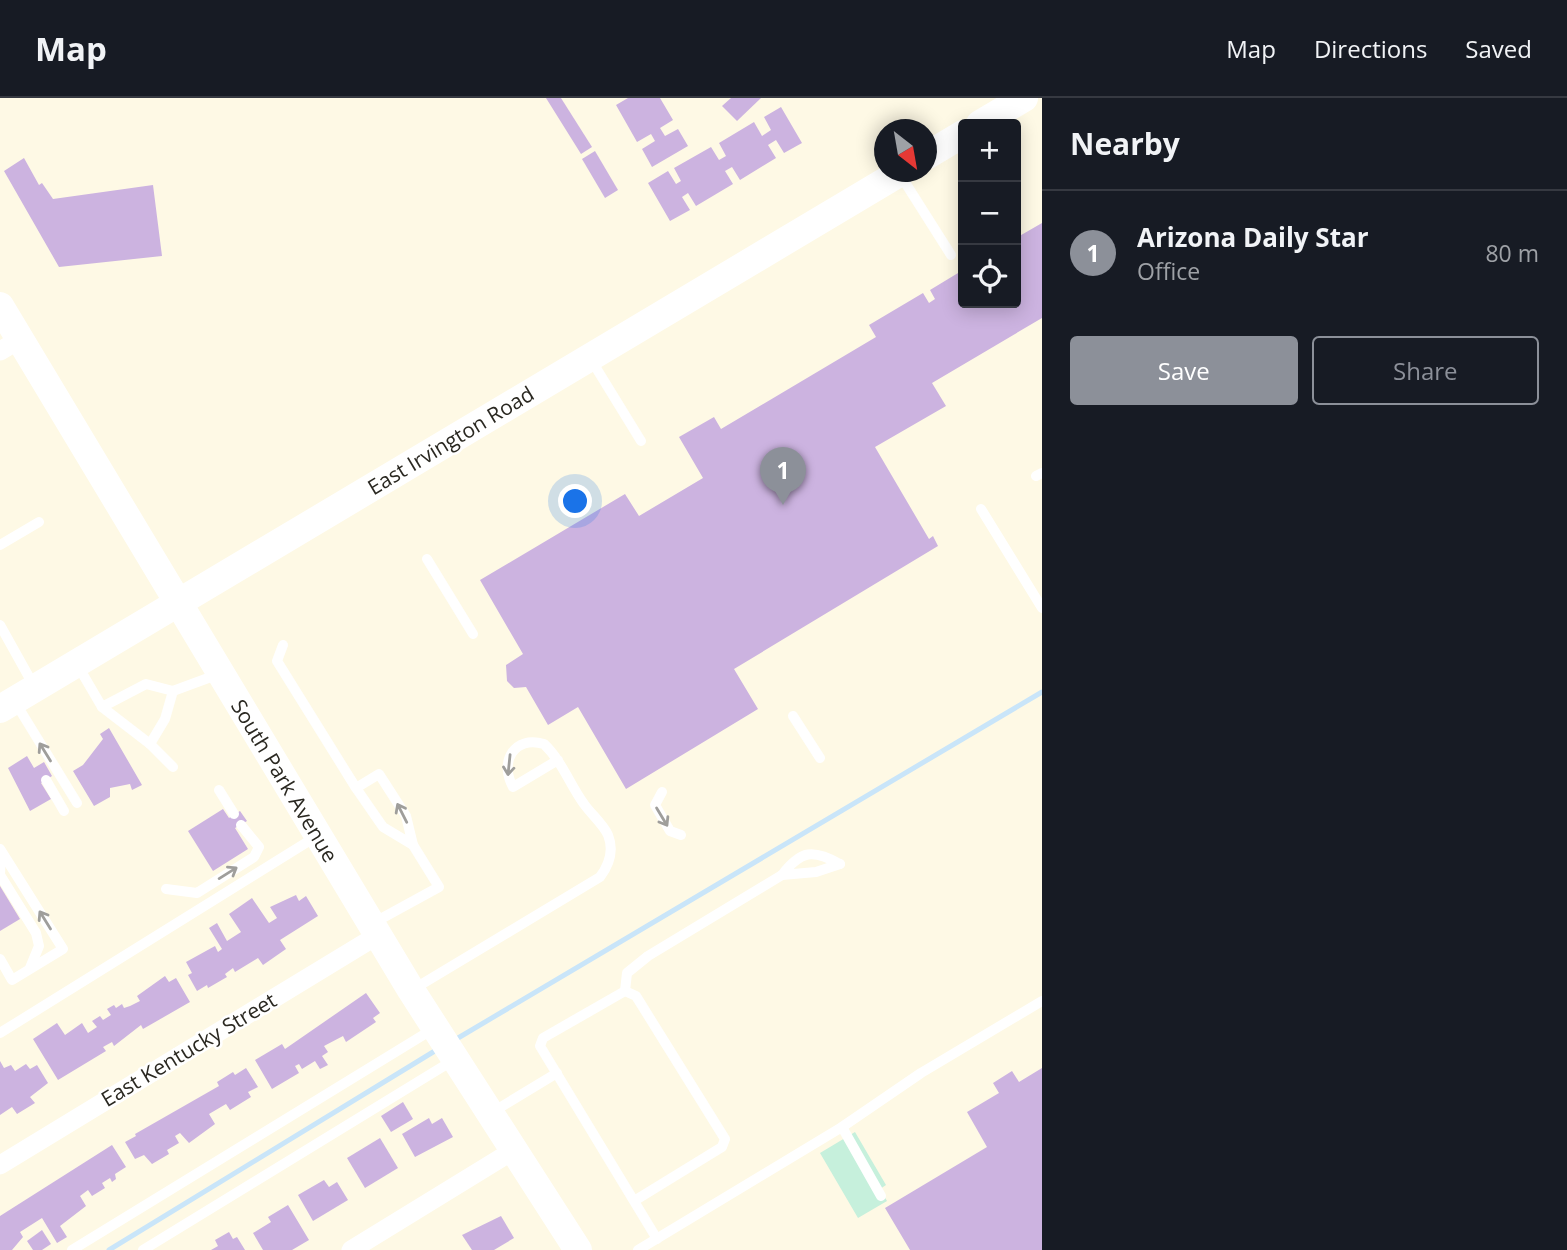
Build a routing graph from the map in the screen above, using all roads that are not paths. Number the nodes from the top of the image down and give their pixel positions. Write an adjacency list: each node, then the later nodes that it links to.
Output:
1 (1024, 98): 2 (main road)
2 (988, 119)
3 (958, 137): 4 (main road)
4 (937, 149)
5 (883, 182): 10 (main road, East Irvington Road)
6 (906, 182): 7 (lane)
7 (951, 255)
8 (0, 306): 9 (main road, South Park Avenue)
9 (10, 345): 16 (main road, South Park Avenue)
10 (590, 358): 11 (lane); 16 (main road, East Irvington Road)
11 (641, 441)
12 (981, 509): 17 (lane)
13 (39, 522): 14 (lane)
14 (0, 545)
15 (427, 559): 19 (lane)
16 (177, 605): 21 (main road, East Irvington Road); 22 (main road, South Park Avenue)
17 (1042, 608)
18 (0, 625): 24 (lane)
19 (473, 634)
20 (283, 645): 32 (lane)
21 (77, 664): 24 (main road, East Irvington Road); 25 (lane)
22 (219, 674): 23 (lane); 40 (main road, South Park Avenue)
23 (173, 691): 25 (lane); 27 (lane)
24 (17, 700): 35 (lane, one-way to 24)
25 (102, 707): 27 (lane)
26 (793, 716): 28 (lane)
27 (150, 744): 30 (lane)
28 (820, 758)
29 (558, 760): 29 (lane, one-way to 29); 48 (lane)
30 (173, 767)
31 (46, 780): 36 (lane)
32 (356, 788): 41 (lane); 41 (lane, one-way to 32)
33 (219, 790): 37 (lane)
34 (662, 792): 39 (lane, one-way to 39)
35 (77, 803)
36 (64, 811)
37 (234, 814)
38 (241, 825): 44 (lane, one-way to 38)
39 (681, 835)
40 (318, 836): 45 (main road, South Park Avenue); 51 (lane)
41 (413, 845): 45 (lane)
42 (1, 850): 47 (lane); 47 (lane, one-way to 42)
43 (782, 875): 43 (lane); 49 (lane)
44 (166, 889)
45 (374, 929): 48 (main road, South Park Avenue); 57 (street, East Kentucky Street)
46 (0, 959): 47 (lane)
47 (30, 969)
48 (411, 990): 52 (main road, South Park Avenue)
49 (625, 991): 53 (lane); 59 (lane)
50 (1042, 1001): 55 (lane)
51 (0, 1033)
52 (447, 1044): 54 (main road, South Park Avenue); 62 (lane); 63 (lane)
53 (557, 1073): 54 (lane); 59 (lane)
54 (491, 1113): 56 (main road, South Park Avenue)
55 (842, 1127): 58 (lane); 60 (lane)
56 (514, 1150): 61 (main road, South Park Avenue); 64 (street)
57 (0, 1166)
58 (881, 1196)
59 (634, 1201): 60 (lane)
60 (657, 1238): 65 (lane)
61 (576, 1249)
62 (72, 1250)
63 (144, 1250)
64 (351, 1250)
65 (638, 1250)

